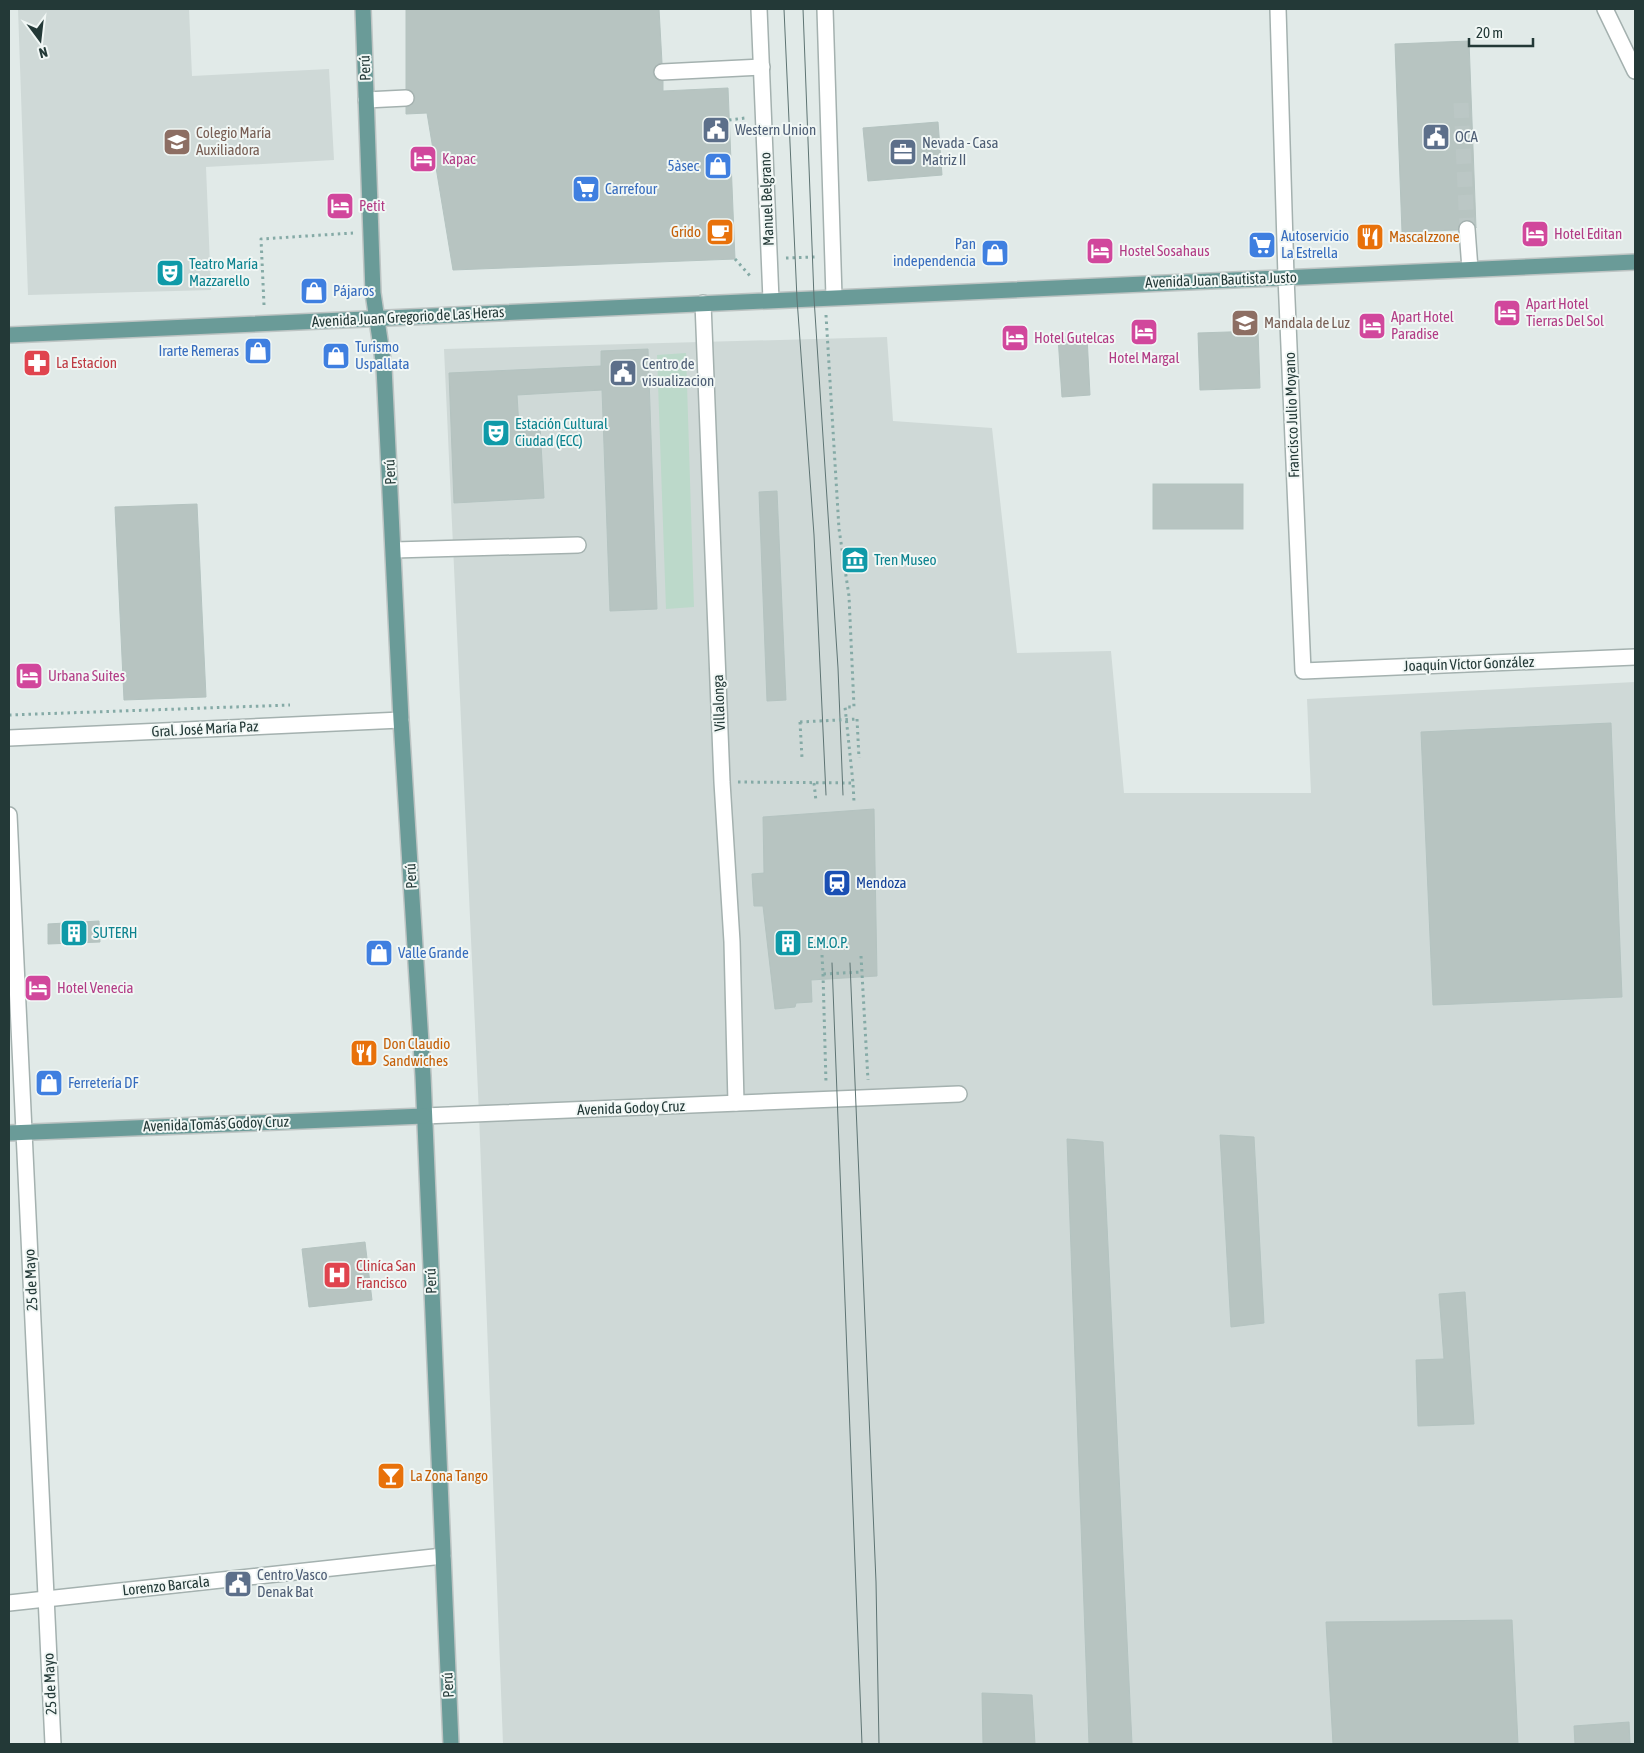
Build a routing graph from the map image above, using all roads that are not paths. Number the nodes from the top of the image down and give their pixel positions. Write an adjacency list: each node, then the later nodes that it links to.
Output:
1 (363, 9): 10 (main road, Perú)
2 (759, 9): 6 (street, Manuel Belgrano)
3 (825, 9): 15 (street)
4 (1278, 9): 14 (street, Francisco Julio Moyano)
5 (1605, 9): 7 (street)
6 (762, 71): 8 (street); 17 (street, Manuel Belgrano)
7 (1635, 71)
8 (662, 76)
9 (406, 98): 10 (street)
10 (366, 100): 19 (main road, Perú)
11 (1466, 230): 13 (street)
12 (1635, 262): 13 (main road, Avenida Juan Bautista Justo)
13 (1470, 269): 14 (main road, Avenida Juan Bautista Justo)
14 (1286, 277): 15 (main road, Avenida Juan Bautista Justo); 24 (street, Francisco Julio Moyano)
15 (829, 297): 16 (main road, Avenida Juan Bautista Justo)
16 (806, 298): 17 (main road, Avenida Juan Gregorio de Las Heras)
17 (771, 300): 18 (main road, Avenida Juan Gregorio de Las Heras)
18 (703, 303): 19 (main road, Avenida Juan Gregorio de Las Heras); 29 (street, Villalonga)
19 (376, 318): 20 (main road, Avenida Juan Gregorio de Las Heras); 22 (main road, Perú)
20 (9, 335)
21 (578, 544): 22 (street)
22 (394, 550): 25 (main road, Perú)
23 (1635, 657): 24 (street, Joaquín Víctor González)
24 (1303, 671)
25 (402, 720): 26 (street, Gral. José María Paz); 30 (main road, Perú)
26 (9, 738)
27 (9, 815): 31 (street, 25 de Mayo)
28 (959, 1094): 29 (street, Avenida Godoy Cruz)
29 (736, 1103): 30 (street, Avenida Godoy Cruz)
30 (424, 1116): 31 (main road, Avenida Tomás Godoy Cruz); 32 (main road, Perú)
31 (16, 1133): 33 (street, 25 de Mayo)
32 (443, 1556): 33 (street, Lorenzo Barcala); 36 (main road, Perú)
33 (46, 1600): 34 (street, Lorenzo Barcala); 35 (street, 25 de Mayo)
34 (9, 1603)
35 (52, 1744)
36 (451, 1744)

